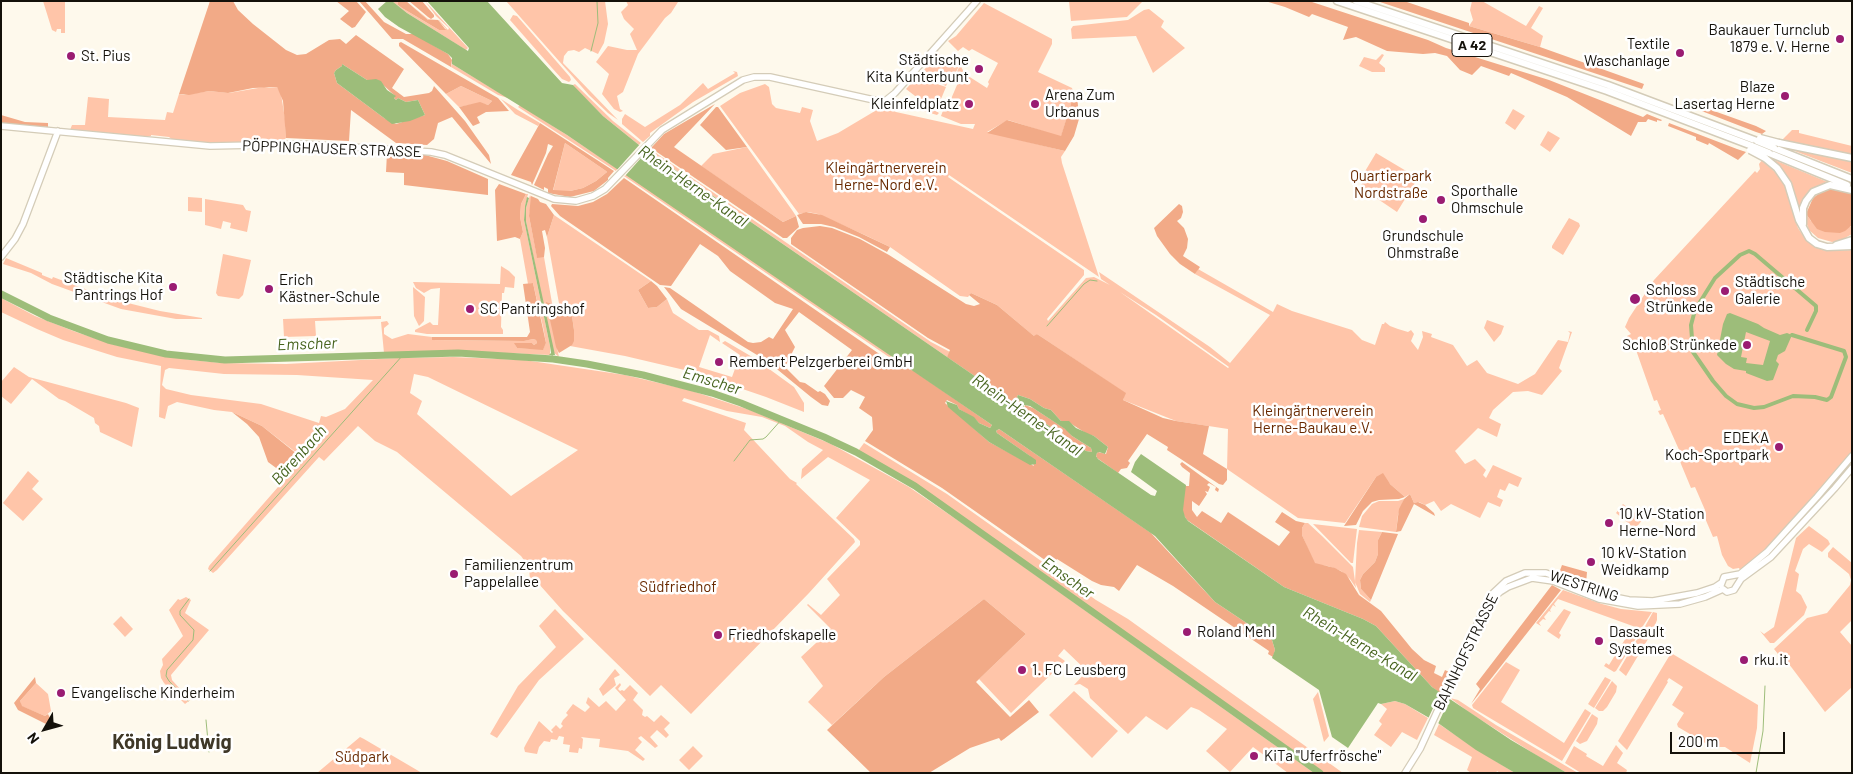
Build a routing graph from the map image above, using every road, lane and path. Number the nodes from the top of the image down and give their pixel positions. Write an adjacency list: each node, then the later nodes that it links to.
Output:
1 (977, 1): 5 (main road, PÖPPINGHAUSER STRASSE)
2 (1337, 1): 6 (highway, A 42)
3 (1356, 1): 6 (highway, A 42)
4 (1, 126): 5 (main road, PÖPPINGHAUSER STRASSE)
5 (58, 131): 12 (main road)
6 (1754, 144): 7 (highway, A 42, bridge); 7 (highway, bridge)
7 (1772, 151): 8 (highway); 9 (highway, A 42); 10 (highway, A 42); 11 (highway)
8 (1852, 158)
9 (1852, 179)
10 (1852, 188): 11 (highway)
11 (1851, 241)
12 (1, 256)
13 (1852, 456): 15 (main road)
14 (1852, 468): 16 (main road)
15 (1732, 576): 16 (main road); 17 (main road)
16 (1737, 584): 17 (main road)
17 (1722, 586): 18 (main road, WESTRING)
18 (1488, 605): 19 (main road, BAHNHOFSTRASSE)
19 (1405, 773)

